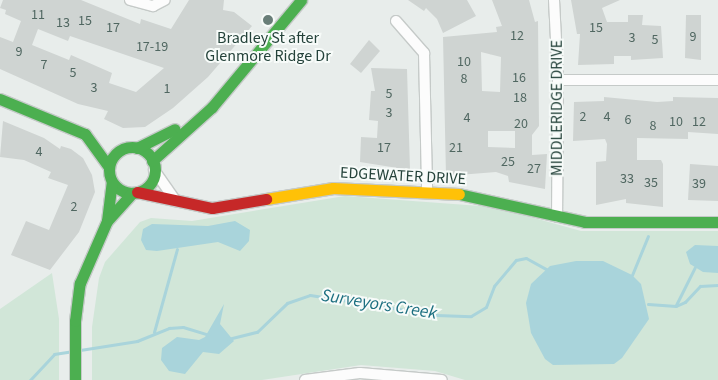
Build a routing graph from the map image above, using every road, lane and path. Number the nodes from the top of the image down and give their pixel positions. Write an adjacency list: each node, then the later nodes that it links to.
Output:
1 (130, 0): 2 (street)
2 (164, 0)
3 (300, 0): 6 (street)
4 (554, 0): 7 (street, MIDDLERIDGE DRIVE)
5 (396, 21): 15 (street)
6 (252, 57): 11 (street); 12 (street)
7 (558, 80): 8 (street); 18 (street, MIDDLERIDGE DRIVE)
8 (718, 80)
9 (0, 98): 10 (street)
10 (92, 140): 11 (street); 13 (street)
11 (131, 148): 12 (street); 13 (street)
12 (153, 166): 16 (street); 17 (street)
13 (109, 168): 14 (street)
14 (112, 182): 16 (street); 19 (street)
15 (427, 190): 17 (street, EDGEWATER DRIVE); 18 (street, EDGEWATER DRIVE)
16 (134, 193): 17 (street, EDGEWATER DRIVE); 19 (street)
17 (176, 201)
18 (557, 217): 20 (street, EDGEWATER DRIVE)
19 (107, 221): 21 (street)
20 (718, 222)
21 (75, 380)
22 (304, 380): 23 (street)
23 (442, 380)

